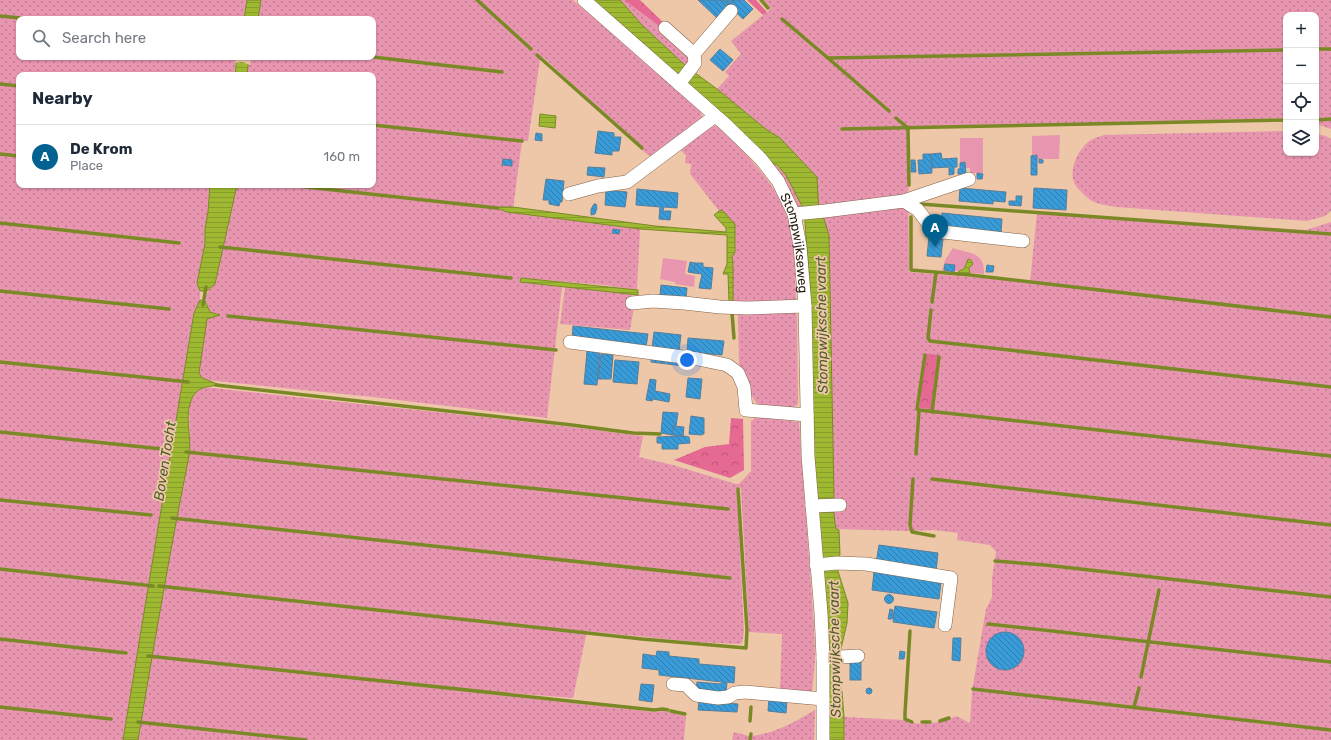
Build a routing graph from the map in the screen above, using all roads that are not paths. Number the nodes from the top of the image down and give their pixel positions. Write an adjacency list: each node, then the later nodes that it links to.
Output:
1 (584, 0): 5 (street, Stompwijkseweg)
2 (731, 11): 4 (street)
3 (665, 28): 4 (street)
4 (695, 58): 5 (street)
5 (680, 82): 6 (street, Stompwijkseweg)
6 (715, 116): 8 (street); 10 (street, Stompwijkseweg)
7 (969, 179): 9 (street)
8 (569, 194)
9 (904, 201): 10 (street); 11 (street)
10 (799, 214): 13 (street, Stompwijkseweg)
11 (1023, 241)
12 (632, 304): 13 (street)
13 (805, 306): 15 (street, Stompwijkseweg)
14 (570, 342): 15 (street)
15 (807, 415): 17 (street, Stompwijkseweg)
16 (837, 505): 17 (street)
17 (814, 506): 18 (street, Stompwijkseweg)
18 (818, 564): 19 (street); 21 (street, Stompwijkseweg)
19 (945, 625)
20 (852, 657): 21 (street)
21 (825, 658): 23 (street, Stompwijkseweg)
22 (673, 684): 23 (street)
23 (823, 699): 24 (street, Stompwijkseweg)
24 (823, 740)

